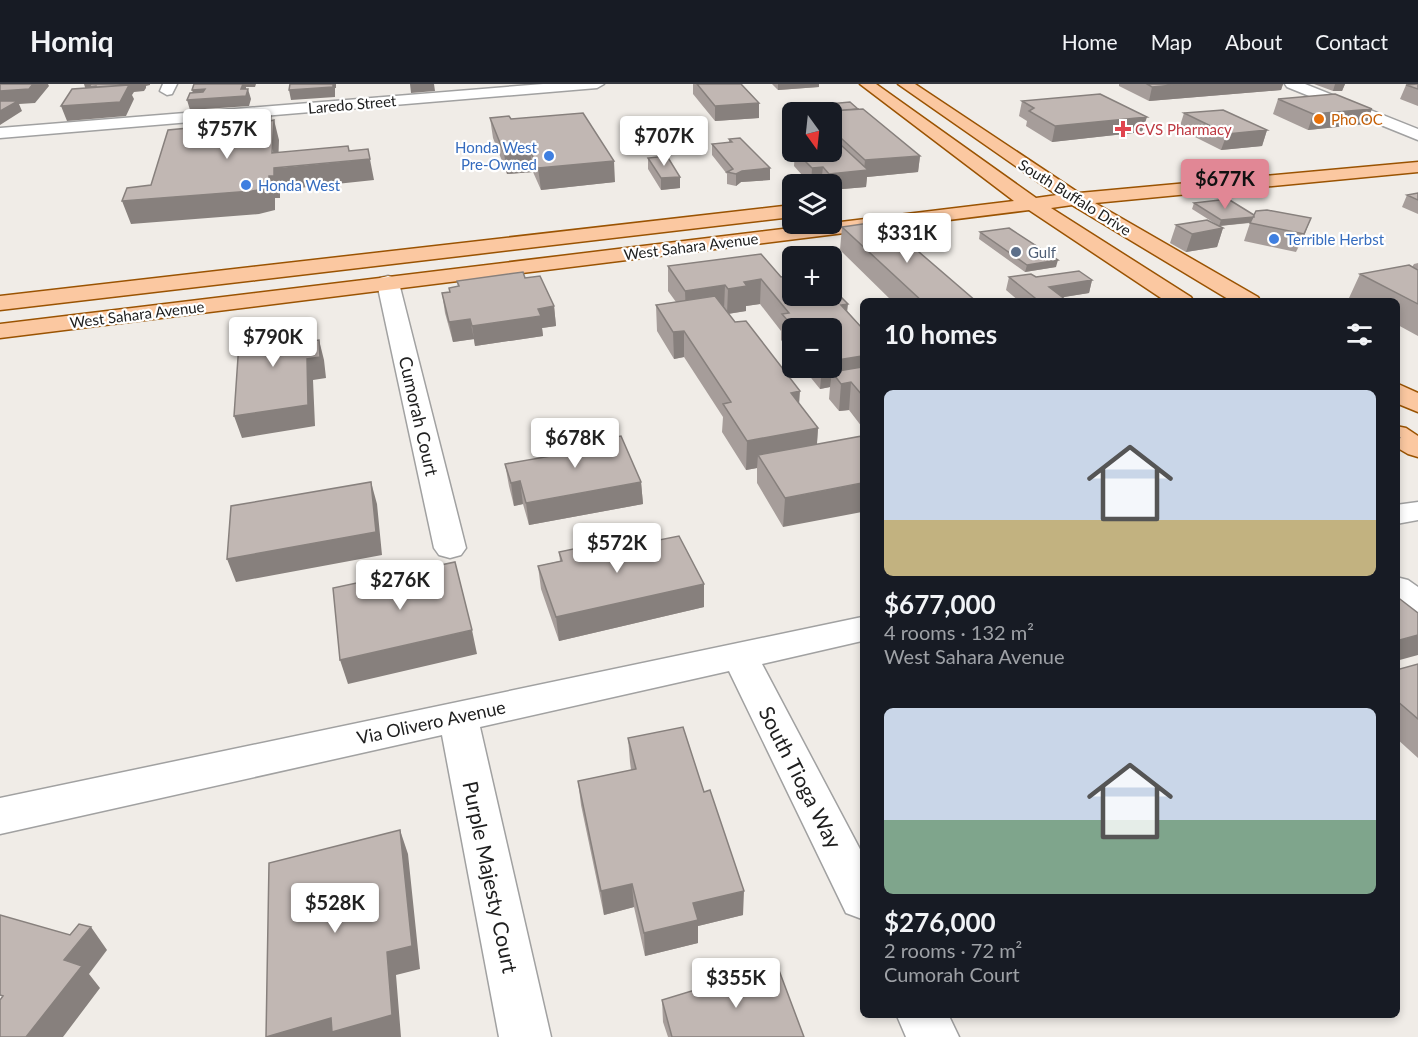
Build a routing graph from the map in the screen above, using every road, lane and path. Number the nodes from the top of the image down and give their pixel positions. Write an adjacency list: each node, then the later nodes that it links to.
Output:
1 (597, 84): 5 (street, Laredo Street)
2 (867, 84): 12 (main road, South Buffalo Drive)
3 (905, 84): 11 (main road, South Buffalo Drive)
4 (1292, 84): 7 (street)
5 (485, 89): 6 (street, Laredo Street)
6 (0, 134)
7 (1418, 135)
8 (1414, 152): 10 (main road)
9 (1418, 167): 10 (main road, West Sahara Avenue)
10 (1384, 170): 14 (main road, West Sahara Avenue)
11 (1048, 181): 12 (main road); 14 (main road, South Buffalo Drive)
12 (1003, 185): 13 (main road); 15 (main road, South Buffalo Drive)
13 (977, 189)
14 (1073, 189): 15 (main road, West Sahara Avenue); 21 (main road, South Buffalo Drive)
15 (1031, 204): 18 (main road, West Sahara Avenue); 20 (main road, South Buffalo Drive)
16 (782, 212): 17 (main road, West Sahara Avenue)
17 (526, 241): 18 (main road); 22 (main road, West Sahara Avenue)
18 (546, 264): 19 (main road, West Sahara Avenue)
19 (388, 284): 23 (main road, West Sahara Avenue); 30 (street, Cumorah Court)
20 (1177, 298)
21 (1244, 298)
22 (0, 303)
23 (0, 331)
24 (1400, 393): 25 (main road)
25 (1418, 404)
26 (1400, 437): 27 (main road)
27 (1418, 448)
28 (1418, 511): 29 (street)
29 (1400, 514)
30 (450, 548)
31 (1400, 591): 32 (street)
32 (1418, 604)
33 (860, 629): 34 (street, Via Olivero Avenue)
34 (740, 656): 35 (street, Via Olivero Avenue); 37 (street, South Tioga Way)
35 (458, 716): 36 (street, Via Olivero Avenue); 39 (street, Purple Majesty Court)
36 (0, 816)
37 (860, 894)
38 (923, 1018): 40 (street)
39 (525, 1037)
40 (933, 1037)

